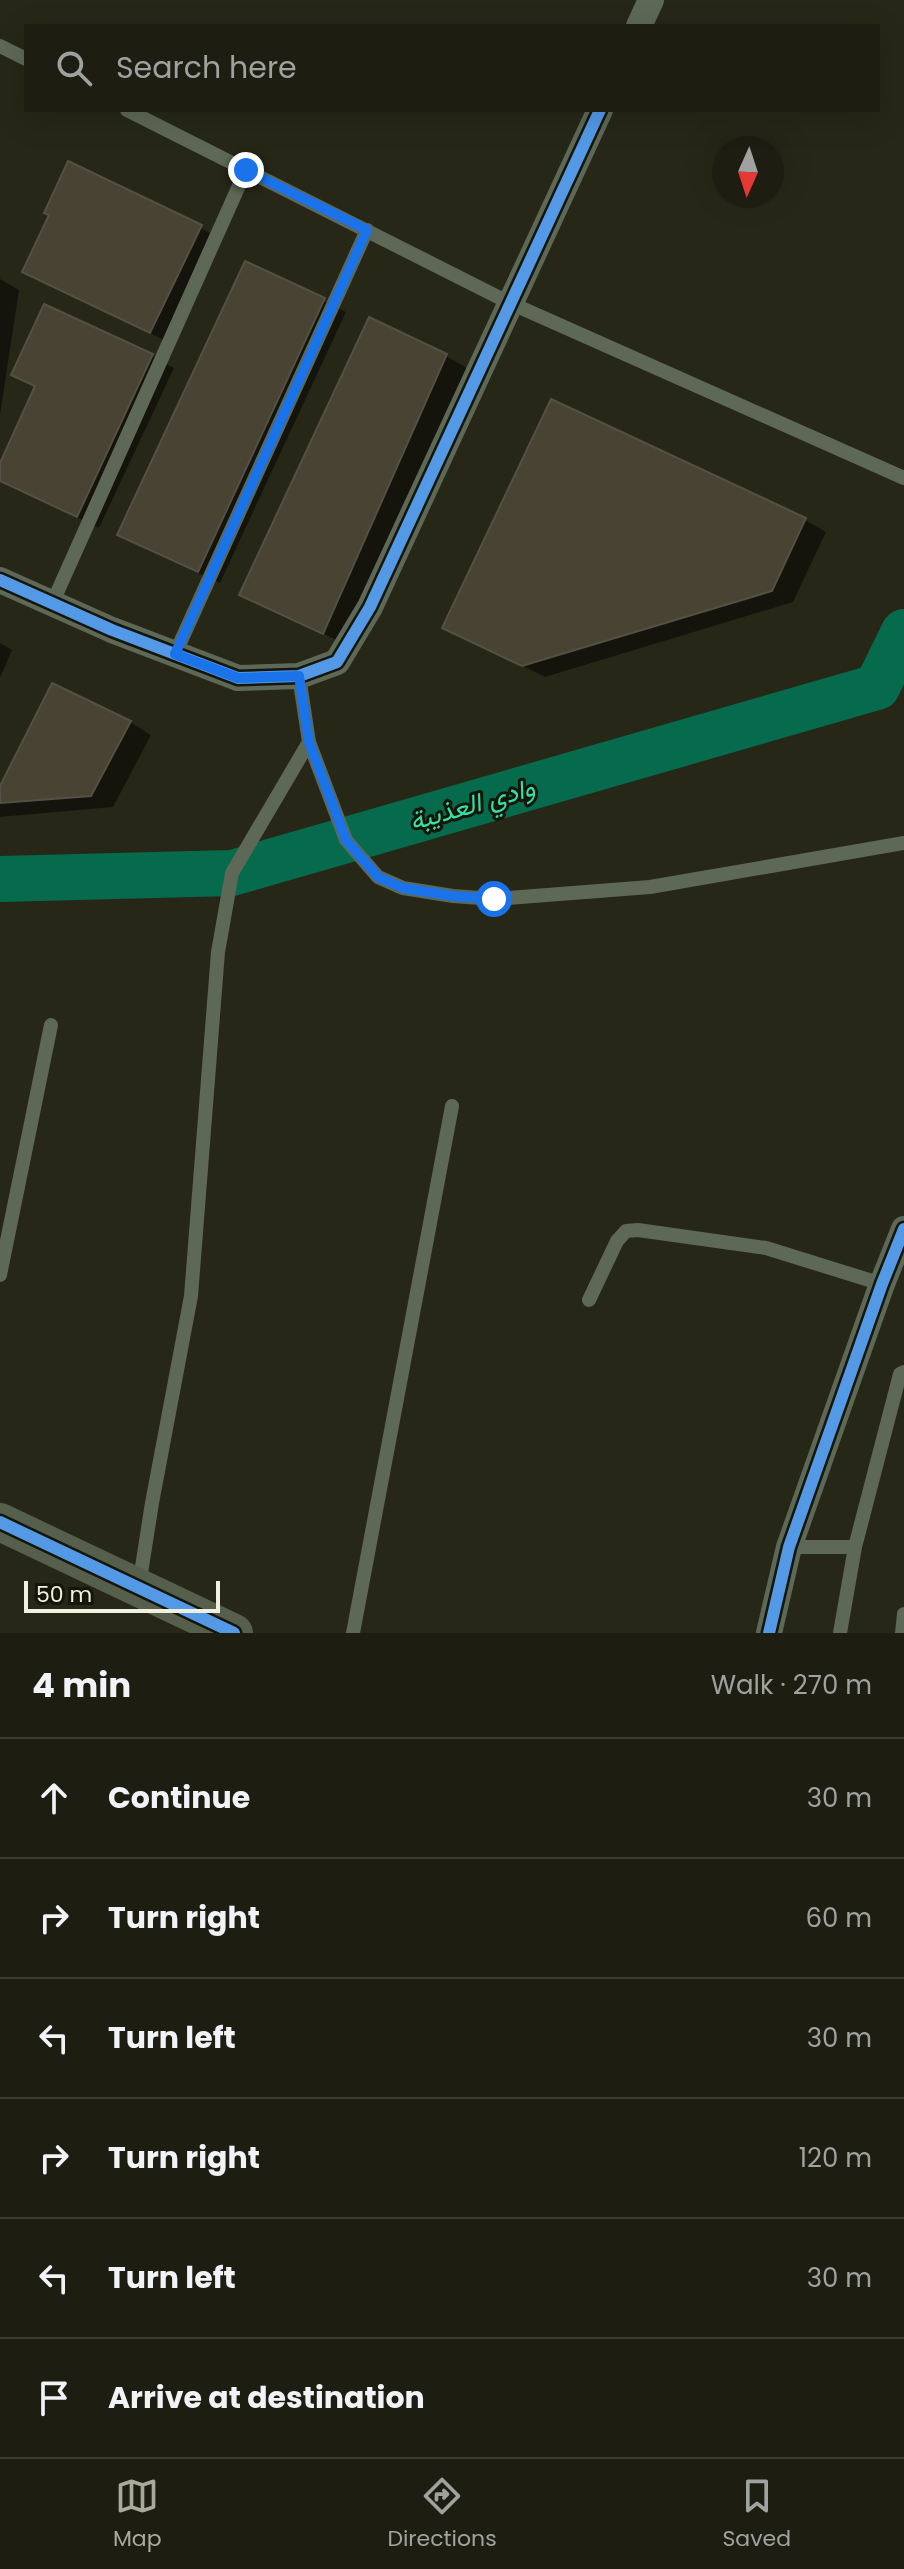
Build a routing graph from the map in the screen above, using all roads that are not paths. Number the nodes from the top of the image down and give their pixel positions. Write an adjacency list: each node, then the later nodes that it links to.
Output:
1 (651, 0): 2 (street)
2 (640, 24)
3 (0, 46): 4 (lane)
4 (24, 58)
5 (131, 112): 7 (lane)
6 (599, 112): 9 (street)
7 (246, 170): 8 (lane); 12 (lane)
8 (367, 230): 9 (lane); 13 (lane)
9 (510, 303): 10 (lane); 14 (street)
10 (904, 478)
11 (0, 580): 12 (street)
12 (52, 604): 13 (street)
13 (175, 654): 14 (street)
14 (299, 676): 15 (lane)
15 (309, 742): 16 (lane); 27 (lane)
16 (904, 843)
17 (51, 1025): 21 (lane)
18 (452, 1106): 30 (lane)
19 (904, 1229): 20 (street)
20 (892, 1271): 22 (lane); 25 (street)
21 (0, 1275)
22 (589, 1300)
23 (904, 1372): 26 (lane)
24 (0, 1522): 27 (street)
25 (789, 1547): 26 (lane); 31 (street)
26 (855, 1547): 32 (lane)
27 (139, 1588): 29 (street)
28 (904, 1614): 33 (lane)
29 (234, 1633)
30 (353, 1633)
31 (769, 1633)
32 (840, 1633)
33 (902, 1633)

